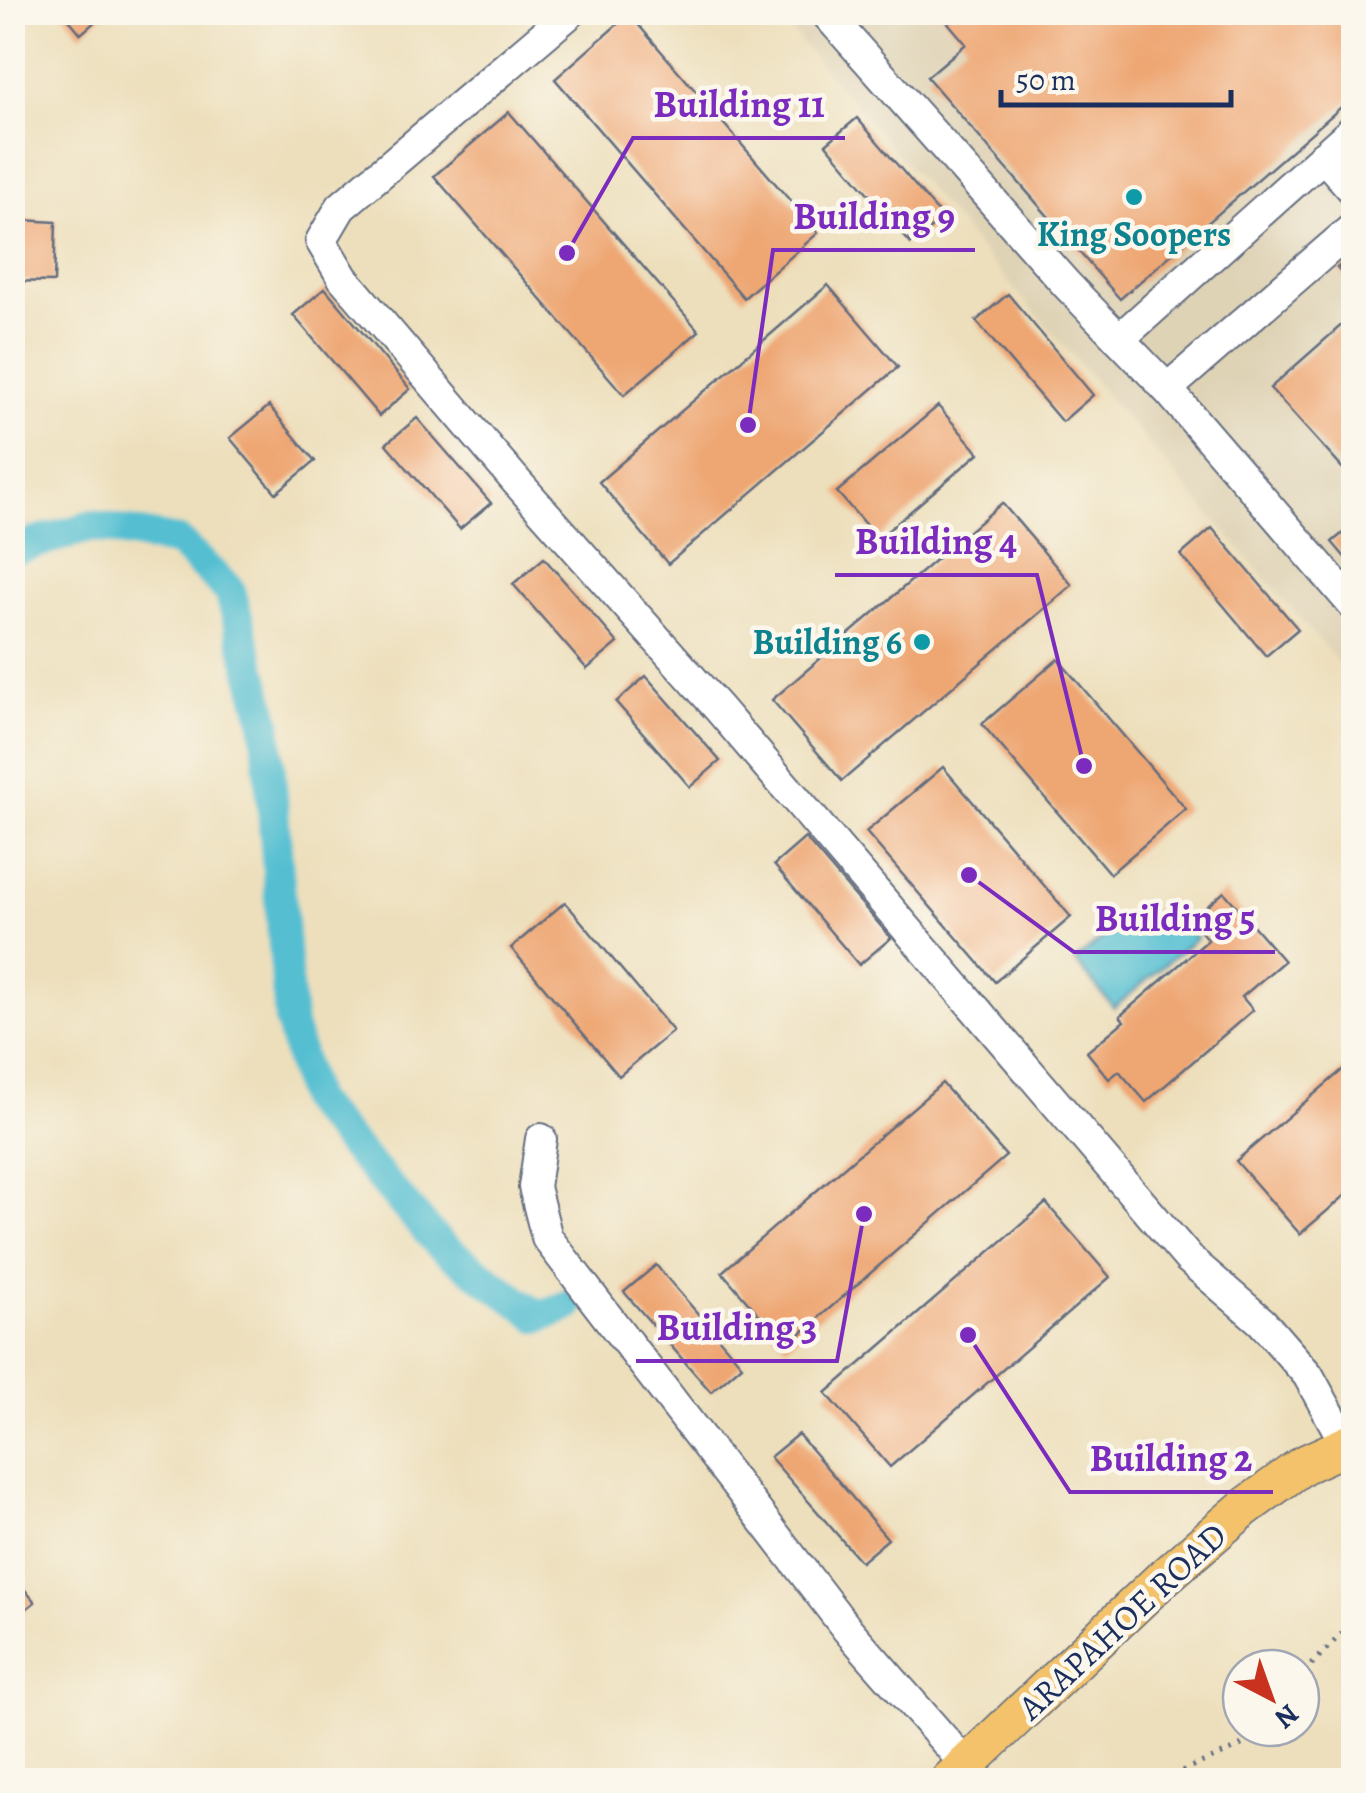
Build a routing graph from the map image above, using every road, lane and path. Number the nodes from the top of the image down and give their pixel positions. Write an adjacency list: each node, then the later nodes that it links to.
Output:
1 (572, 12): 11 (lane)
2 (825, 12): 7 (lane)
3 (1354, 129): 4 (lane)
4 (1322, 156): 5 (lane); 7 (lane)
5 (1354, 191)
6 (1354, 227): 8 (lane)
7 (1118, 339): 8 (lane)
8 (1166, 389): 9 (lane)
9 (1354, 606)
10 (541, 1139): 15 (lane)
11 (1351, 1449): 15 (main road, ARAPAHOE ROAD)
12 (1354, 1621): 13 (path)
13 (1321, 1656)
14 (1240, 1748): 16 (path)
15 (959, 1773)
16 (1163, 1780)

